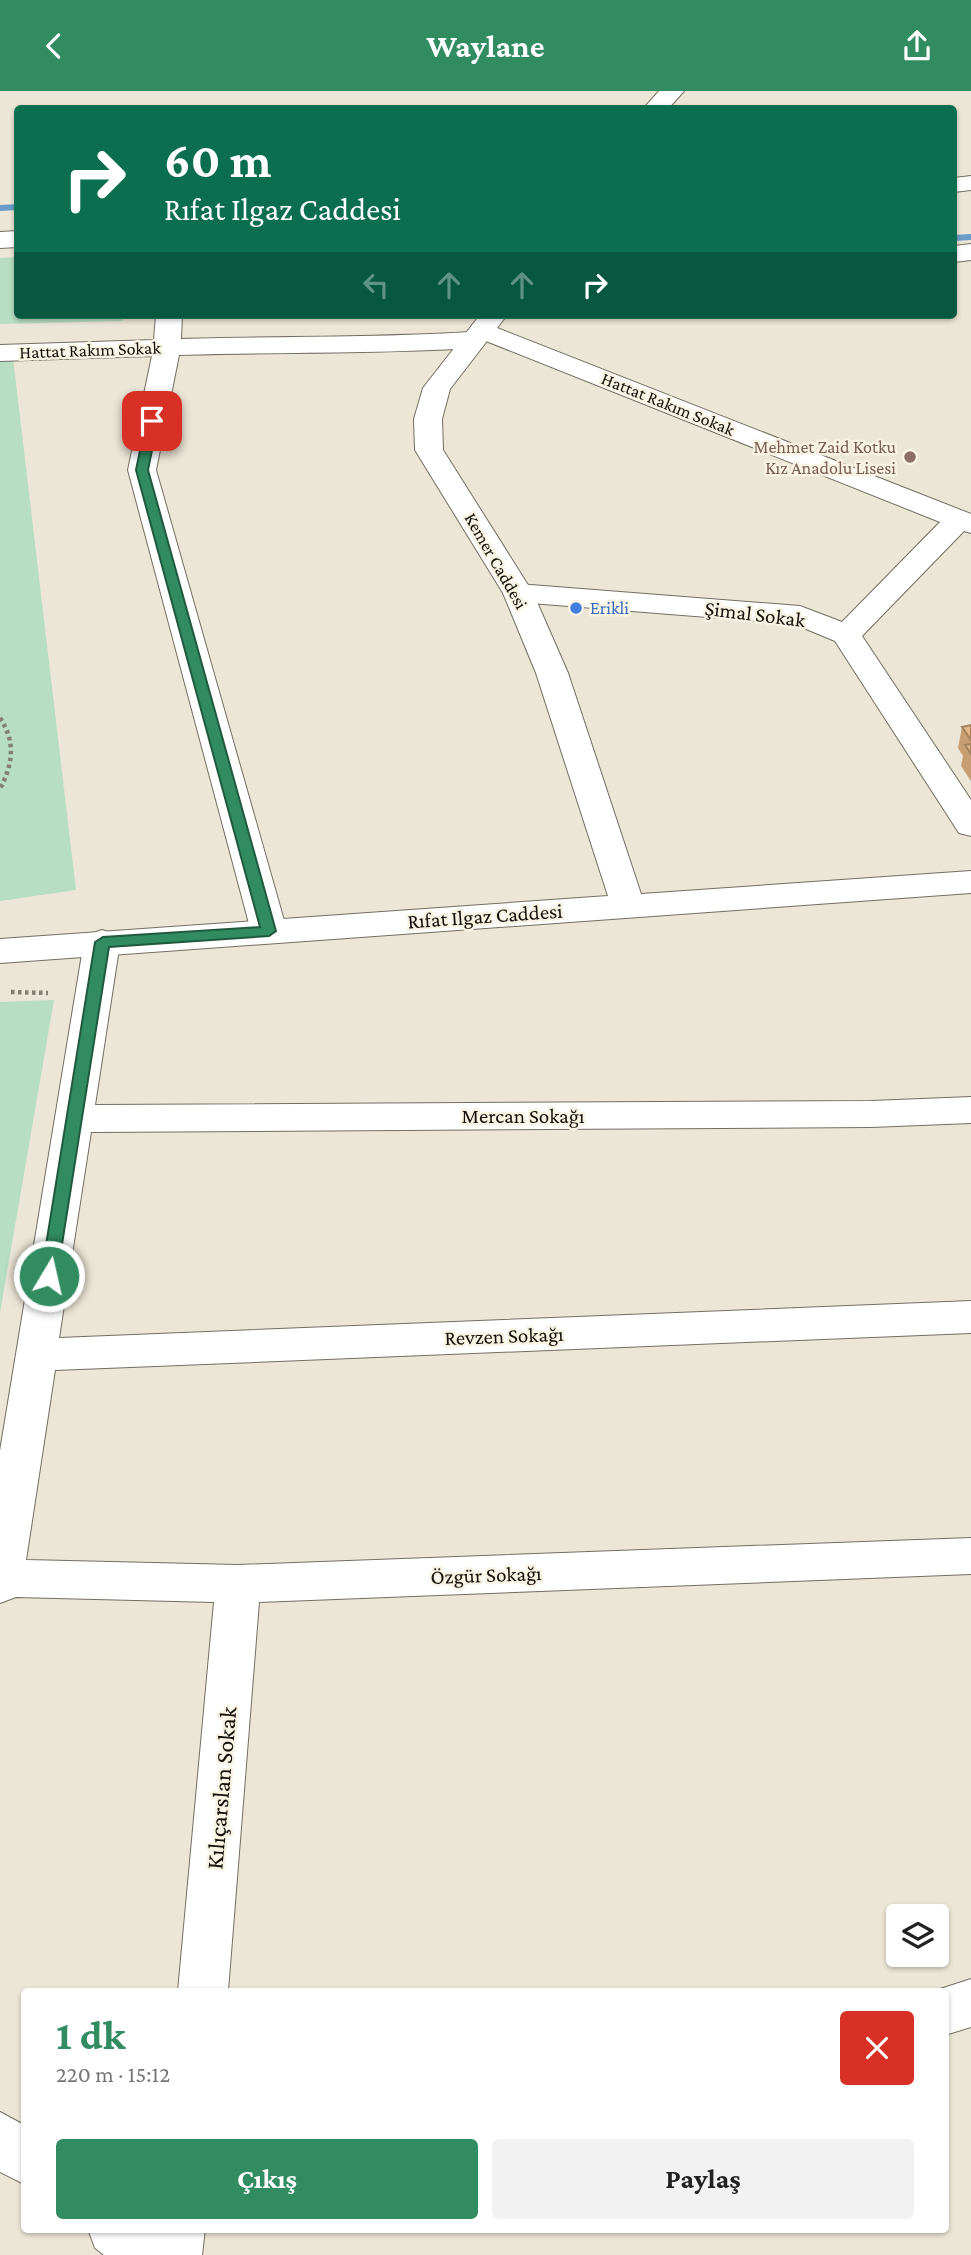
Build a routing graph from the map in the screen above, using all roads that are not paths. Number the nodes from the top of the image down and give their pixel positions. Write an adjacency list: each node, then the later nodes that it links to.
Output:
1 (672, 91): 2 (street)
2 (658, 105)
3 (169, 319): 5 (street)
4 (483, 328): 5 (street, Hattat Rakım Sokak); 7 (street, Hattat Rakım Sokak); 8 (street, Kemer Caddesi)
5 (167, 347): 6 (street, Hattat Rakım Sokak); 13 (street)
6 (0, 353)
7 (965, 521): 9 (street)
8 (519, 593): 9 (street, Şimal Sokak); 12 (street, Kemer Caddesi)
9 (846, 635): 10 (street)
10 (971, 825)
11 (971, 882): 12 (street, Rıfat Ilgaz Caddesi)
12 (628, 906): 13 (street, Rıfat Ilgaz Caddesi)
13 (269, 931): 14 (street, Rıfat Ilgaz Caddesi)
14 (103, 942): 15 (street, Rıfat Ilgaz Caddesi); 17 (street)
15 (0, 951)
16 (971, 1110): 17 (street, Mercan Sokağı)
17 (74, 1119): 19 (street)
18 (971, 1317): 19 (street, Revzen Sokağı)
19 (36, 1355): 21 (street)
20 (971, 1556): 23 (street, Özgür Sokağı)
21 (1, 1578): 22 (street); 23 (street, Özgür Sokağı)
22 (0, 1584)
23 (238, 1584): 24 (street, Kılıçarslan Sokak)
24 (203, 1988)
25 (971, 2003): 26 (street)
26 (949, 2010)
27 (0, 2138): 28 (street)
28 (21, 2156)
29 (119, 2233): 31 (street)
30 (178, 2233): 32 (street)
31 (148, 2255)
32 (175, 2255)

